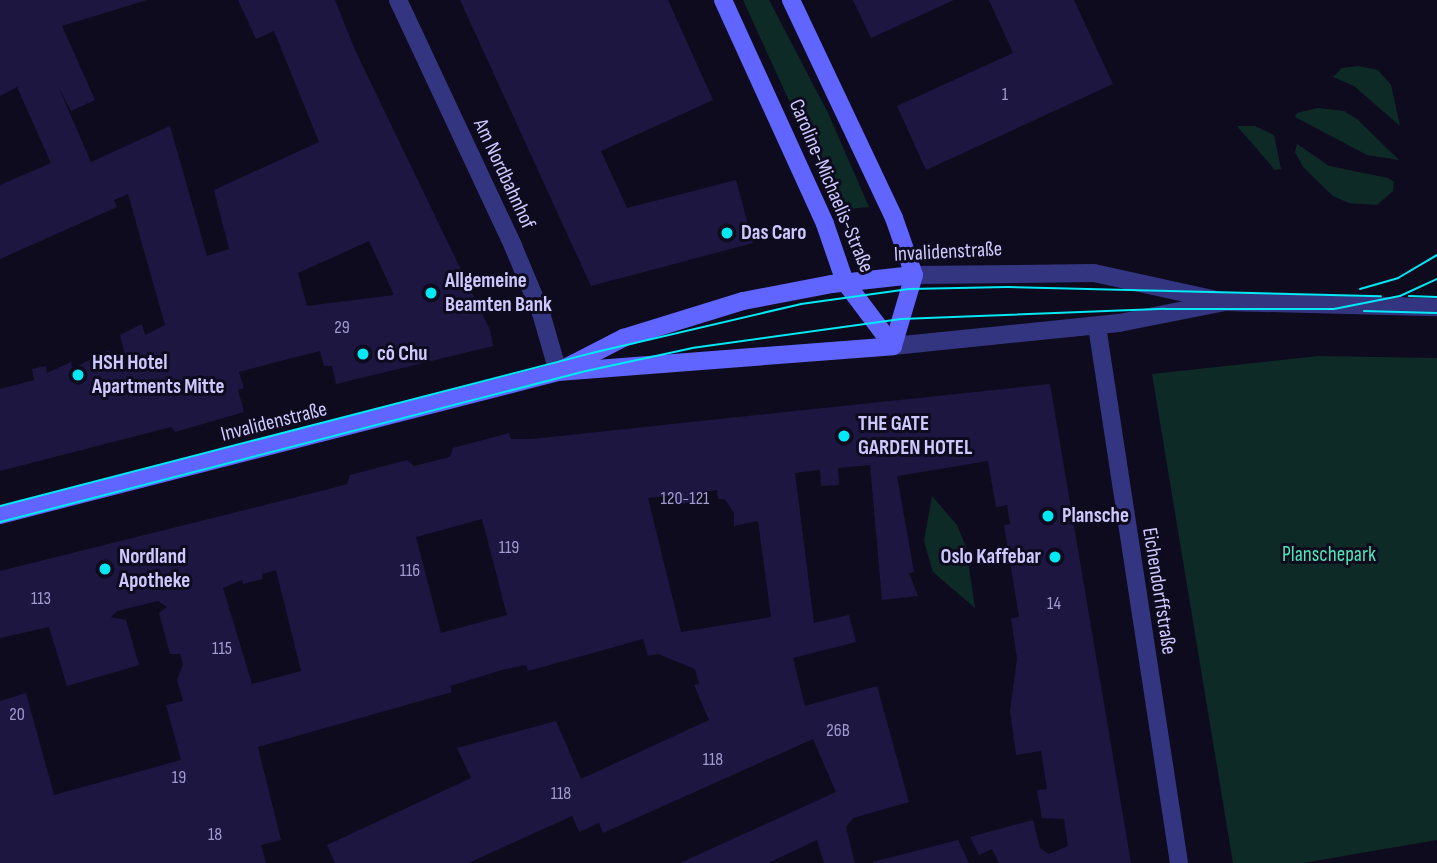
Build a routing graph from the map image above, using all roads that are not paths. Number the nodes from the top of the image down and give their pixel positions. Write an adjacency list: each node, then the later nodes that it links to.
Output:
1 (398, 0): 10 (street, Am Nordbahnhof)
2 (723, 0): 5 (main road, Caroline-Michaelis-Straße)
3 (791, 0): 4 (main road, Caroline-Michaelis-Straße)
4 (914, 275): 5 (main road, Invalidenstraße); 6 (street, Invalidenstraße); 9 (main road)
5 (845, 282): 9 (main road, Caroline-Michaelis-Straße); 10 (main road, Invalidenstraße)
6 (1226, 302): 7 (street, Invalidenstraße); 8 (street, Invalidenstraße)
7 (1437, 307)
8 (1097, 326): 9 (street, Invalidenstraße); 12 (street, Eichendorffstraße)
9 (893, 346): 10 (main road, Invalidenstraße)
10 (558, 372): 11 (main road, Invalidenstraße)
11 (0, 515)
12 (1179, 863)

